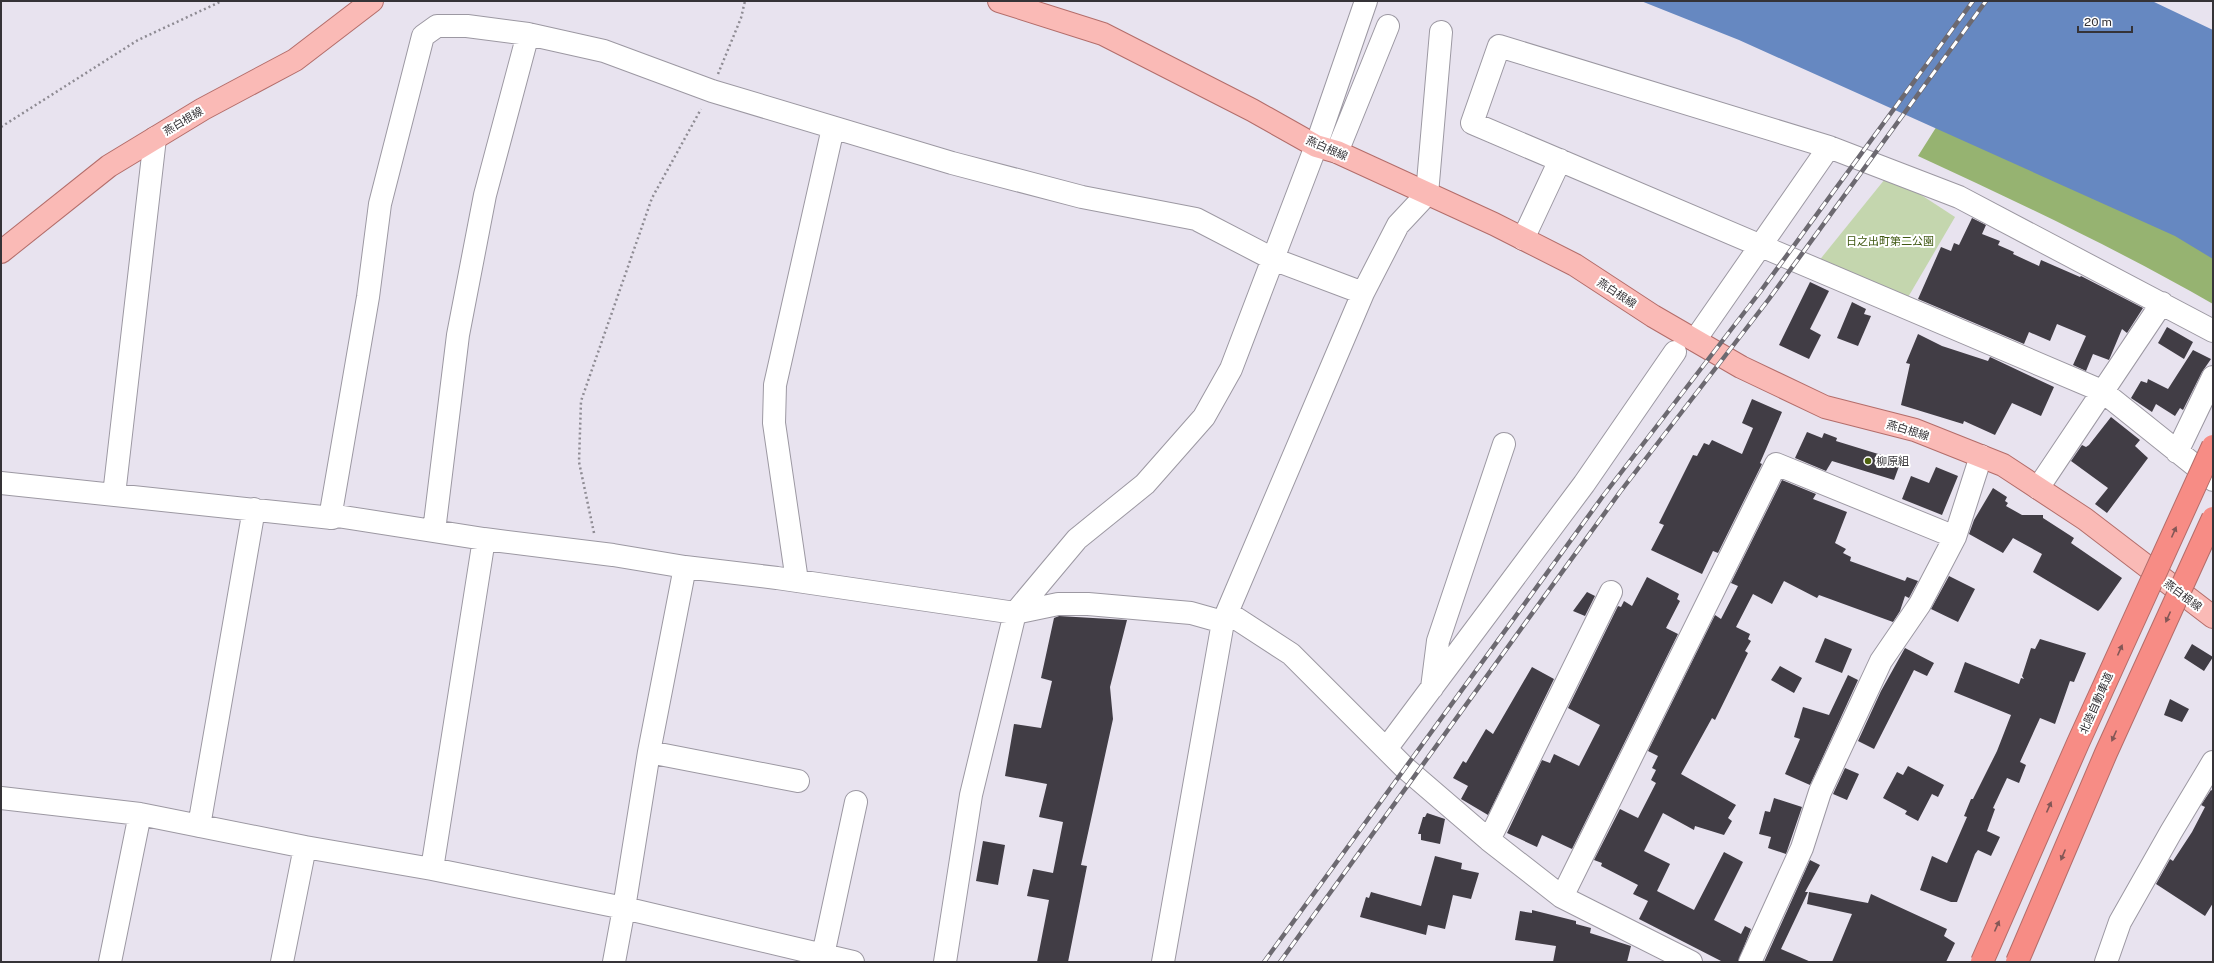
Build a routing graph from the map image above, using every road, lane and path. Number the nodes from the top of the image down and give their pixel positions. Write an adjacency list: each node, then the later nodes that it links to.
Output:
1 (222, 1): 10 (path)
2 (372, 1): 12 (main road, 燕白根線)
3 (745, 1): 9 (path)
4 (999, 1): 13 (main road, 燕白根線)
5 (1363, 10): 13 (street)
6 (1388, 26): 15 (street)
7 (1441, 32): 17 (street)
8 (528, 34): 9 (street); 38 (street); 40 (street)
9 (712, 91): 11 (street); 43 (path)
10 (1, 127)
11 (833, 128): 21 (street); 45 (street)
12 (155, 138): 20 (main road, 燕白根線); 36 (street)
13 (1316, 146): 15 (main road, 燕白根線); 21 (street)
14 (1829, 147): 16 (street); 19 (street); 23 (street)
15 (1337, 152): 17 (main road, 燕白根線)
16 (1560, 160): 18 (street); 19 (street)
17 (1427, 194): 18 (main road, 燕白根線); 22 (street)
18 (1523, 238): 25 (main road, 燕白根線)
19 (1761, 245): 25 (street); 28 (street)
20 (1, 252)
21 (1273, 259): 22 (street); 47 (street)
22 (1363, 293): 49 (street)
23 (2162, 303): 24 (street); 28 (street)
24 (2213, 331)
25 (1695, 340): 32 (main road, 燕白根線)
26 (1675, 352): 50 (street)
27 (2213, 377): 31 (street)
28 (2102, 391): 31 (street); 35 (street)
29 (1504, 444): 50 (street)
30 (2213, 446): 73 (highway, 北陸自動車道, one-way to 30, bridge)
31 (2177, 452): 33 (street)
32 (1980, 456): 35 (main road, 燕白根線); 42 (street)
33 (2213, 480)
34 (1, 483): 36 (street)
35 (2038, 488): 48 (main road, 燕白根線)
36 (114, 495): 37 (street)
37 (254, 509): 38 (street); 58 (street)
38 (330, 518): 40 (street)
39 (2213, 518): 74 (highway, one-way to 74, bridge)
40 (434, 531): 41 (street)
41 (484, 538): 43 (street); 61 (street)
42 (1954, 538): 62 (street); 72 (street)
43 (599, 553): 44 (street)
44 (685, 567): 45 (street); 52 (street)
45 (797, 581): 47 (street)
46 (1611, 592): 59 (street)
47 (1015, 613): 49 (street); 69 (street)
48 (2212, 614)
49 (1225, 617): 51 (street); 70 (street)
50 (1432, 689): 51 (street)
51 (1386, 749): 59 (street)
52 (649, 752): 54 (street); 63 (street)
53 (2213, 762): 75 (street)
54 (798, 781)
55 (1, 798): 57 (street)
56 (856, 802): 64 (street)
57 (140, 814): 58 (street); 65 (street)
58 (199, 826): 60 (street)
59 (1489, 840): 62 (street)
60 (305, 847): 61 (street); 66 (street)
61 (432, 869): 63 (street)
62 (1562, 896): 71 (street)
63 (624, 908): 64 (street); 67 (street)
64 (823, 955): 68 (street)
65 (110, 962)
66 (282, 962)
67 (614, 962)
68 (853, 962)
69 (945, 962)
70 (1163, 962)
71 (1691, 962)
72 (1750, 962)
73 (1982, 962)
74 (2017, 962)
75 (2106, 962)

